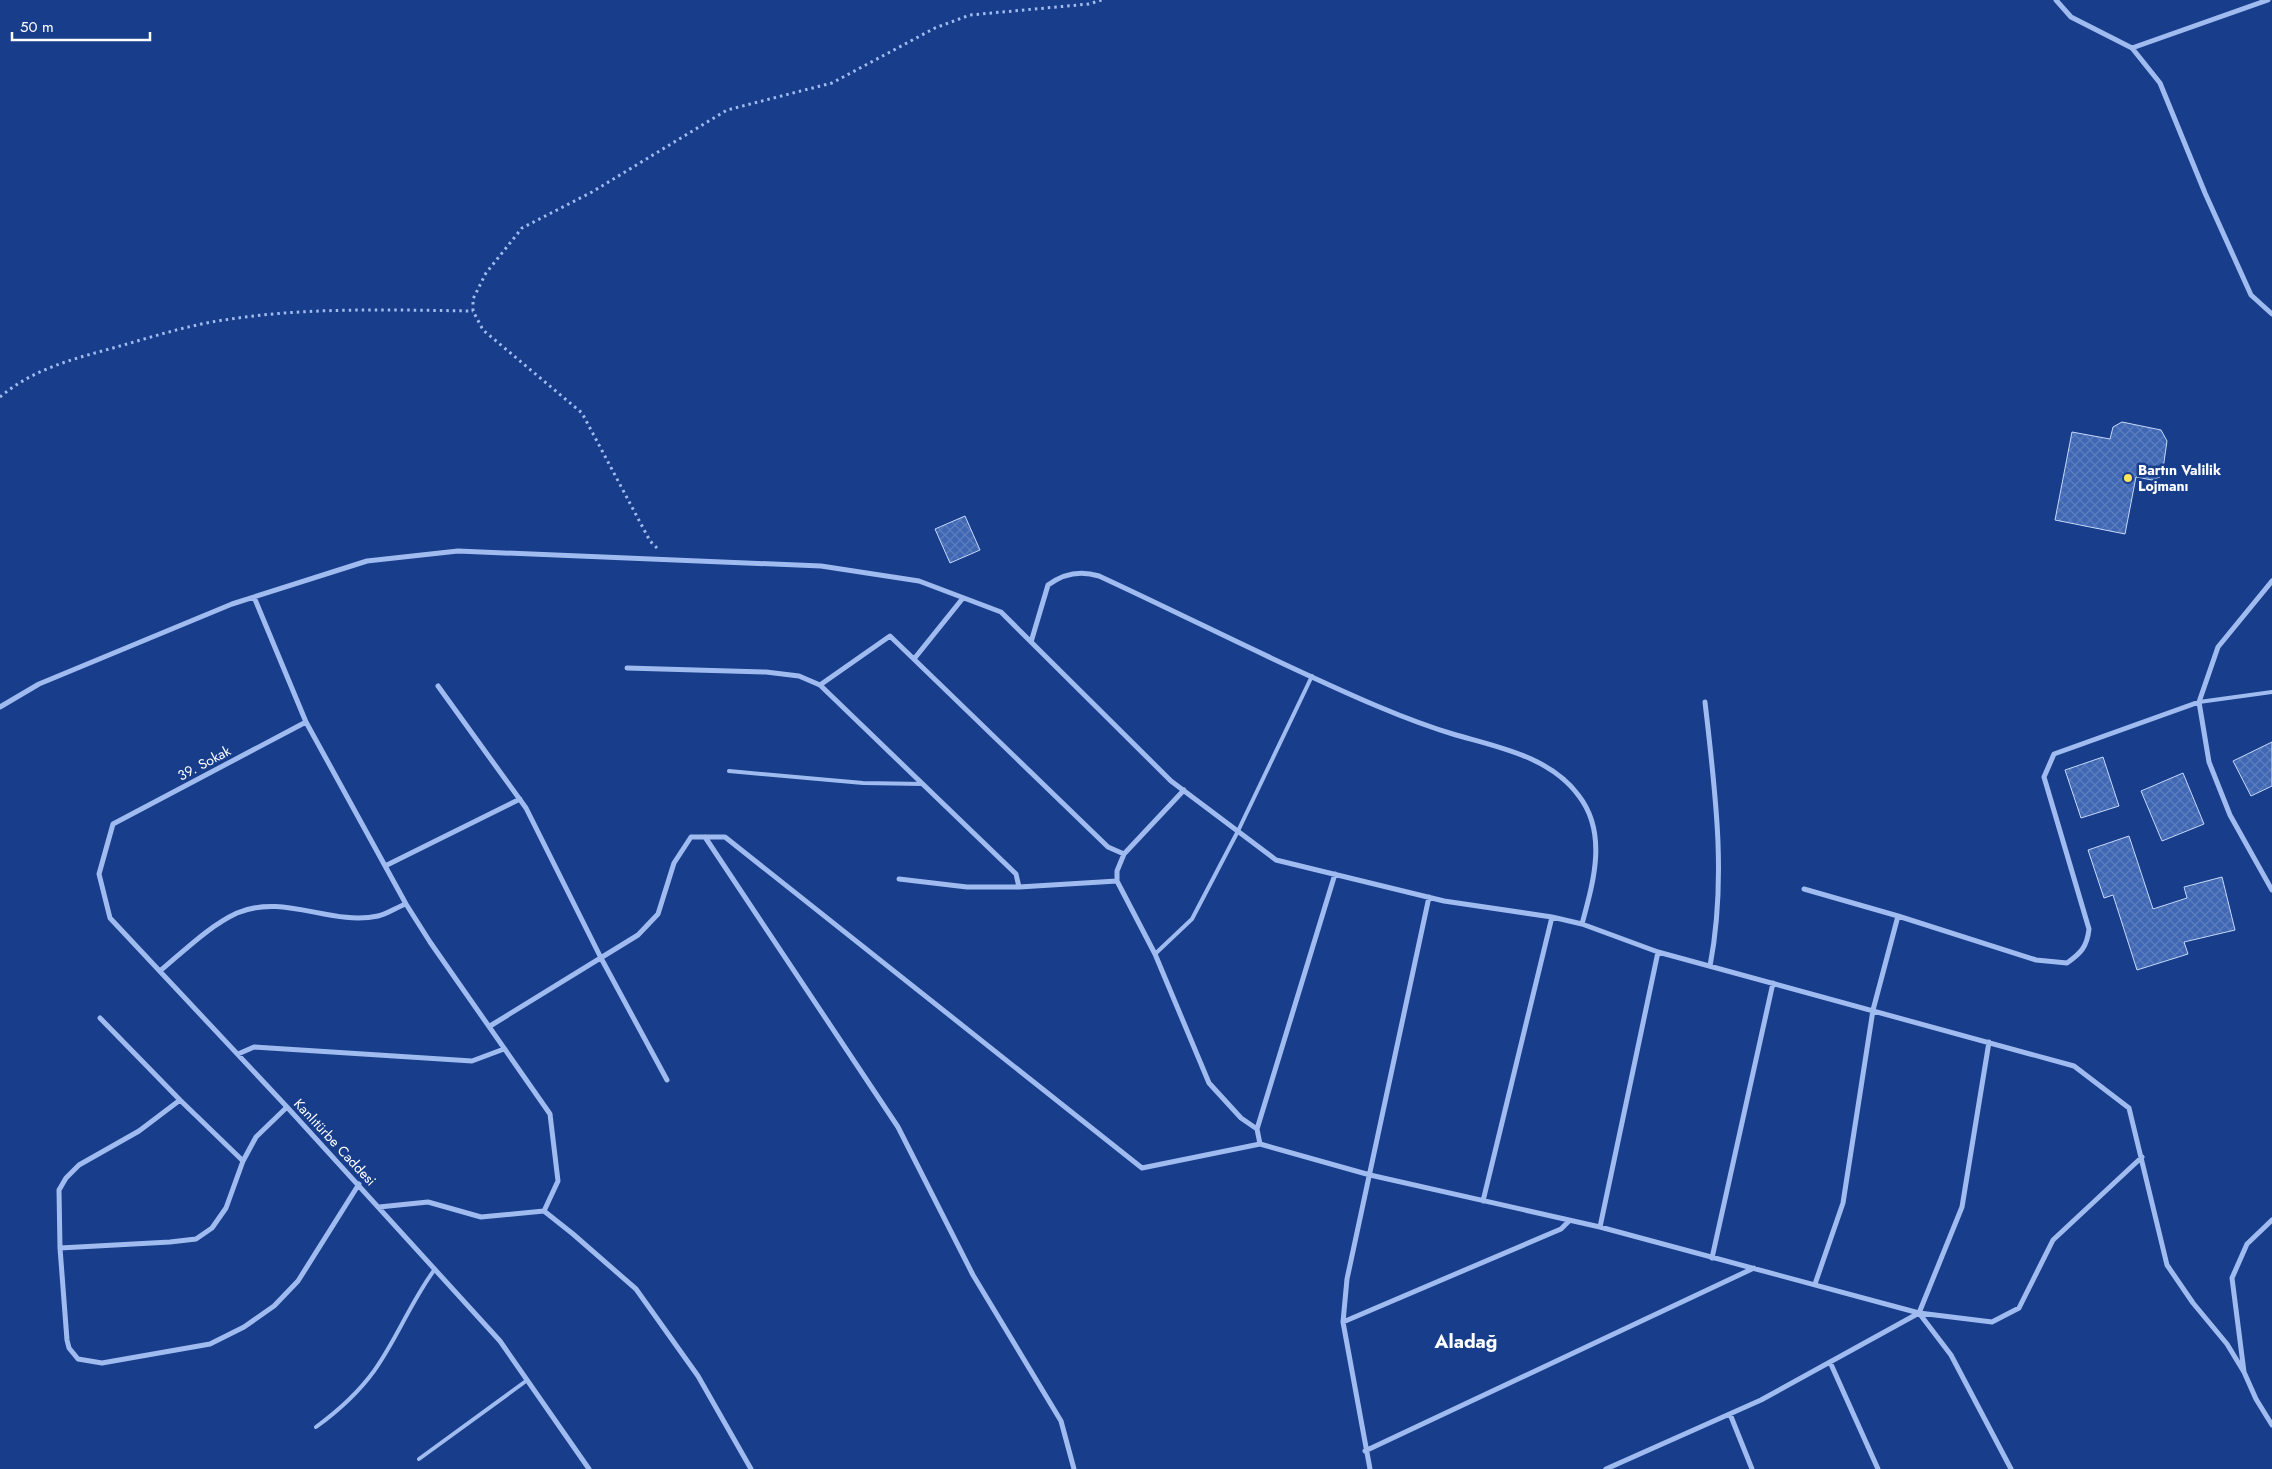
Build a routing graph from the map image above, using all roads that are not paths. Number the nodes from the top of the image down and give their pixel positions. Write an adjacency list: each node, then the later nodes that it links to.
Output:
1 (2056, 0): 3 (street)
2 (2268, 0): 3 (street)
3 (2132, 48): 4 (street)
4 (2272, 314)
5 (2272, 581): 16 (street)
6 (254, 597): 7 (street); 17 (street); 18 (street)
7 (963, 598): 8 (street); 9 (street)
8 (1031, 642): 11 (street); 21 (street)
9 (914, 659): 12 (street); 26 (street)
10 (627, 668): 12 (street)
11 (1312, 676): 24 (lane); 38 (street)
12 (820, 685): 20 (street)
13 (438, 686): 22 (street)
14 (2272, 692): 16 (lane)
15 (1705, 702): 42 (street)
16 (2199, 702): 33 (street); 36 (street)
17 (0, 707)
18 (306, 722): 23 (street, 39. Sokak); 27 (street)
19 (729, 771): 20 (lane)
20 (923, 784): 31 (street)
21 (1184, 790): 24 (street); 26 (street)
22 (520, 799): 27 (street); 41 (street)
23 (113, 824): 43 (street, Kanlıtürbe Caddesi)
24 (1238, 831): 28 (street); 40 (lane)
25 (706, 837): 41 (street); 55 (street); 83 (street)
26 (1124, 854): 30 (street)
27 (385, 866): 35 (street)
28 (1335, 874): 34 (street); 54 (street)
29 (899, 879): 31 (street)
30 (1117, 881): 31 (street); 40 (street)
31 (1020, 887)
32 (1804, 888): 36 (street)
33 (2272, 890)
34 (1429, 898): 37 (street); 58 (street)
35 (406, 904): 43 (street); 47 (street)
36 (1898, 916): 45 (street)
37 (1552, 917): 38 (street); 60 (street)
38 (1582, 924): 39 (street)
39 (1658, 952): 42 (street); 65 (street)
40 (1155, 954): 54 (street)
41 (601, 958): 47 (street); 51 (street)
42 (1710, 966): 44 (street)
43 (160, 971): 50 (street, Kanlıtürbe Caddesi)
44 (1773, 983): 45 (street); 67 (street)
45 (1873, 1010): 48 (street); 70 (street)
46 (100, 1018): 52 (street)
47 (490, 1026): 49 (street)
48 (1989, 1042): 56 (street); 71 (street)
49 (504, 1049): 50 (street); 62 (street)
50 (238, 1054): 53 (street, Kanlıtürbe Caddesi)
51 (667, 1080)
52 (180, 1100): 57 (street); 66 (street)
53 (288, 1106): 57 (street); 59 (street, Kanlıtürbe Caddesi)
54 (1257, 1129): 55 (street)
55 (1260, 1144): 58 (street)
56 (2142, 1157): 71 (street); 74 (street)
57 (243, 1160): 66 (street)
58 (1370, 1175): 60 (street); 72 (street)
59 (359, 1184): 61 (street, Kanlıtürbe Caddesi); 66 (street)
60 (1483, 1201): 64 (street)
61 (379, 1206): 62 (street); 69 (street, Kanlıtürbe Caddesi)
62 (544, 1210): 82 (street)
63 (2272, 1220): 74 (street)
64 (1569, 1221): 65 (street); 72 (street)
65 (1600, 1227): 67 (street)
66 (60, 1248)
67 (1712, 1258): 68 (street)
68 (1754, 1268): 70 (street); 79 (street)
69 (435, 1269): 75 (street, Kanlıtürbe Caddesi); 78 (lane)
70 (1815, 1284): 71 (street)
71 (1919, 1313): 73 (street); 88 (street)
72 (1343, 1322): 79 (street)
73 (1830, 1362): 76 (street); 87 (street)
74 (2244, 1372): 77 (street)
75 (526, 1381): 80 (lane); 81 (street, Kanlıtürbe Caddesi)
76 (1730, 1414): 85 (street); 86 (street)
77 (2272, 1425)
78 (316, 1427)
79 (1366, 1451): 84 (street)
80 (419, 1459)
81 (589, 1469)
82 (751, 1469)
83 (1074, 1469)
84 (1370, 1469)
85 (1606, 1469)
86 (1752, 1469)
87 (1878, 1469)
88 (2011, 1469)

